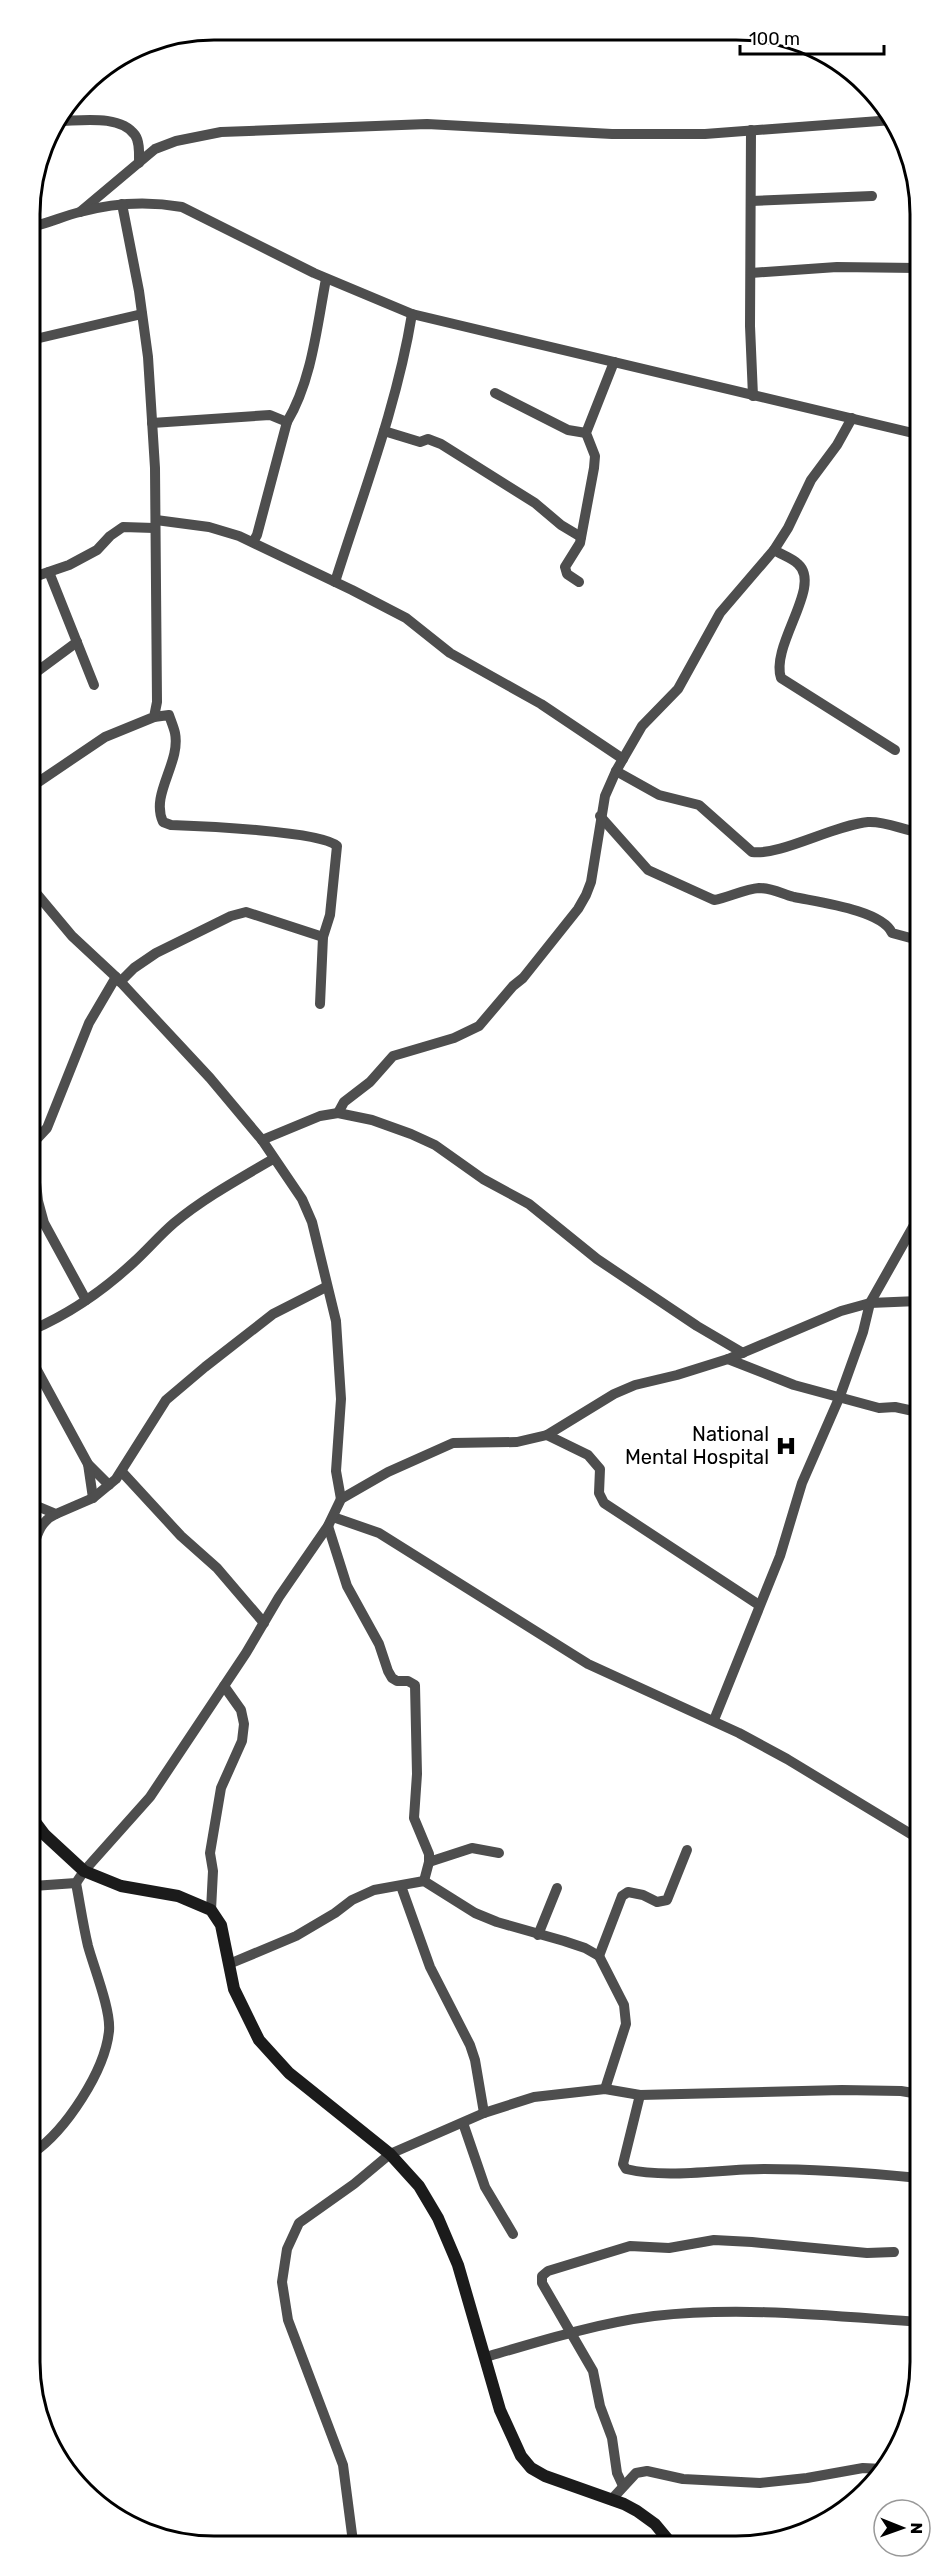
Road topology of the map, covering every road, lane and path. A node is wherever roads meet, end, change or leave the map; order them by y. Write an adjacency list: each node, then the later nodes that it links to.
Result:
1 (68, 121): 4 (street)
2 (882, 121): 3 (street)
3 (751, 130): 4 (street); 6 (street)
4 (139, 163): 8 (street)
5 (872, 196): 6 (street)
6 (751, 201): 11 (street)
7 (122, 204): 8 (street); 12 (street); 13 (street)
8 (80, 212): 9 (street)
9 (41, 223)
10 (910, 268): 11 (street)
11 (751, 273): 18 (street)
12 (326, 279): 14 (street); 20 (street)
13 (142, 314): 15 (street); 21 (street)
14 (412, 314): 16 (street); 22 (street)
15 (41, 338)
16 (614, 362): 18 (street); 24 (street)
17 (495, 393): 24 (street)
18 (753, 396): 19 (street)
19 (852, 418): 23 (street); 28 (street)
20 (287, 422): 21 (street); 27 (street)
21 (152, 423): 25 (street)
22 (384, 431): 26 (street); 31 (street)
23 (910, 432)
24 (586, 433): 26 (street)
25 (155, 524): 27 (street); 29 (street); 36 (street)
26 (580, 537): 32 (street)
27 (253, 542): 31 (street)
28 (774, 550): 37 (street); 38 (street)
29 (49, 572): 30 (street); 33 (street)
30 (41, 575)
31 (335, 582): 38 (street)
32 (579, 582)
33 (77, 642): 34 (street); 35 (street)
34 (41, 668)
35 (94, 685)
36 (154, 717): 40 (street); 44 (street)
37 (895, 750)
38 (623, 759): 39 (street)
39 (616, 771): 41 (street); 42 (street)
40 (41, 781)
41 (600, 816): 45 (street); 48 (street)
42 (910, 830)
43 (41, 898): 46 (street)
44 (323, 937): 46 (street); 47 (street)
45 (910, 938)
46 (118, 979): 49 (street); 50 (street)
47 (320, 1004)
48 (338, 1113): 50 (street); 59 (street)
49 (41, 1135)
50 (262, 1140): 51 (street)
51 (273, 1159): 54 (street); 55 (street)
52 (41, 1210): 55 (street)
53 (910, 1233): 57 (street)
54 (326, 1287): 66 (street); 69 (street)
55 (86, 1300): 58 (street)
56 (909, 1301): 57 (street)
57 (870, 1303): 59 (street); 62 (street)
58 (40, 1326)
59 (743, 1353): 60 (street)
60 (728, 1359): 62 (street); 64 (street)
61 (40, 1376): 65 (street)
62 (840, 1396): 63 (street); 74 (street)
63 (909, 1410)
64 (547, 1435): 69 (street); 74 (street)
65 (88, 1464): 67 (street); 68 (street)
66 (122, 1472): 67 (street); 75 (street)
67 (109, 1485): 68 (street)
68 (93, 1498): 71 (street)
69 (341, 1499): 72 (street)
70 (40, 1507): 71 (street)
71 (56, 1514): 73 (street)
72 (331, 1521): 75 (street); 77 (street); 82 (street)
73 (40, 1527)
74 (759, 1605): 77 (street)
75 (264, 1623): 76 (street)
76 (224, 1686): 83 (street); 89 (street)
77 (714, 1720): 79 (street)
78 (40, 1829): 83 (street)
79 (909, 1833)
80 (687, 1850): 91 (street)
81 (499, 1852): 82 (street)
82 (429, 1862): 84 (street)
83 (84, 1871): 85 (street); 89 (street)
84 (424, 1881): 87 (street); 90 (street)
85 (76, 1883): 86 (street); 98 (street)
86 (40, 1885)
87 (401, 1886): 92 (street); 96 (street)
88 (557, 1888): 90 (street)
89 (211, 1910): 92 (street)
90 (538, 1935): 91 (street)
91 (599, 1956): 93 (street)
92 (229, 1964): 99 (street)
93 (605, 2089): 95 (street); 96 (street)
94 (909, 2092): 95 (street)
95 (640, 2095): 100 (street)
96 (484, 2113): 97 (street)
97 (463, 2123): 99 (street); 101 (street)
98 (40, 2148)
99 (390, 2154): 105 (street); 109 (street)
100 (909, 2177)
101 (513, 2234)
102 (894, 2252): 104 (street)
103 (909, 2321): 104 (street)
104 (573, 2333): 105 (street); 107 (street)
105 (486, 2357): 108 (street)
106 (872, 2468): 107 (street)
107 (623, 2486): 108 (street)
108 (612, 2499): 110 (street)
109 (352, 2536)
110 (665, 2536)

